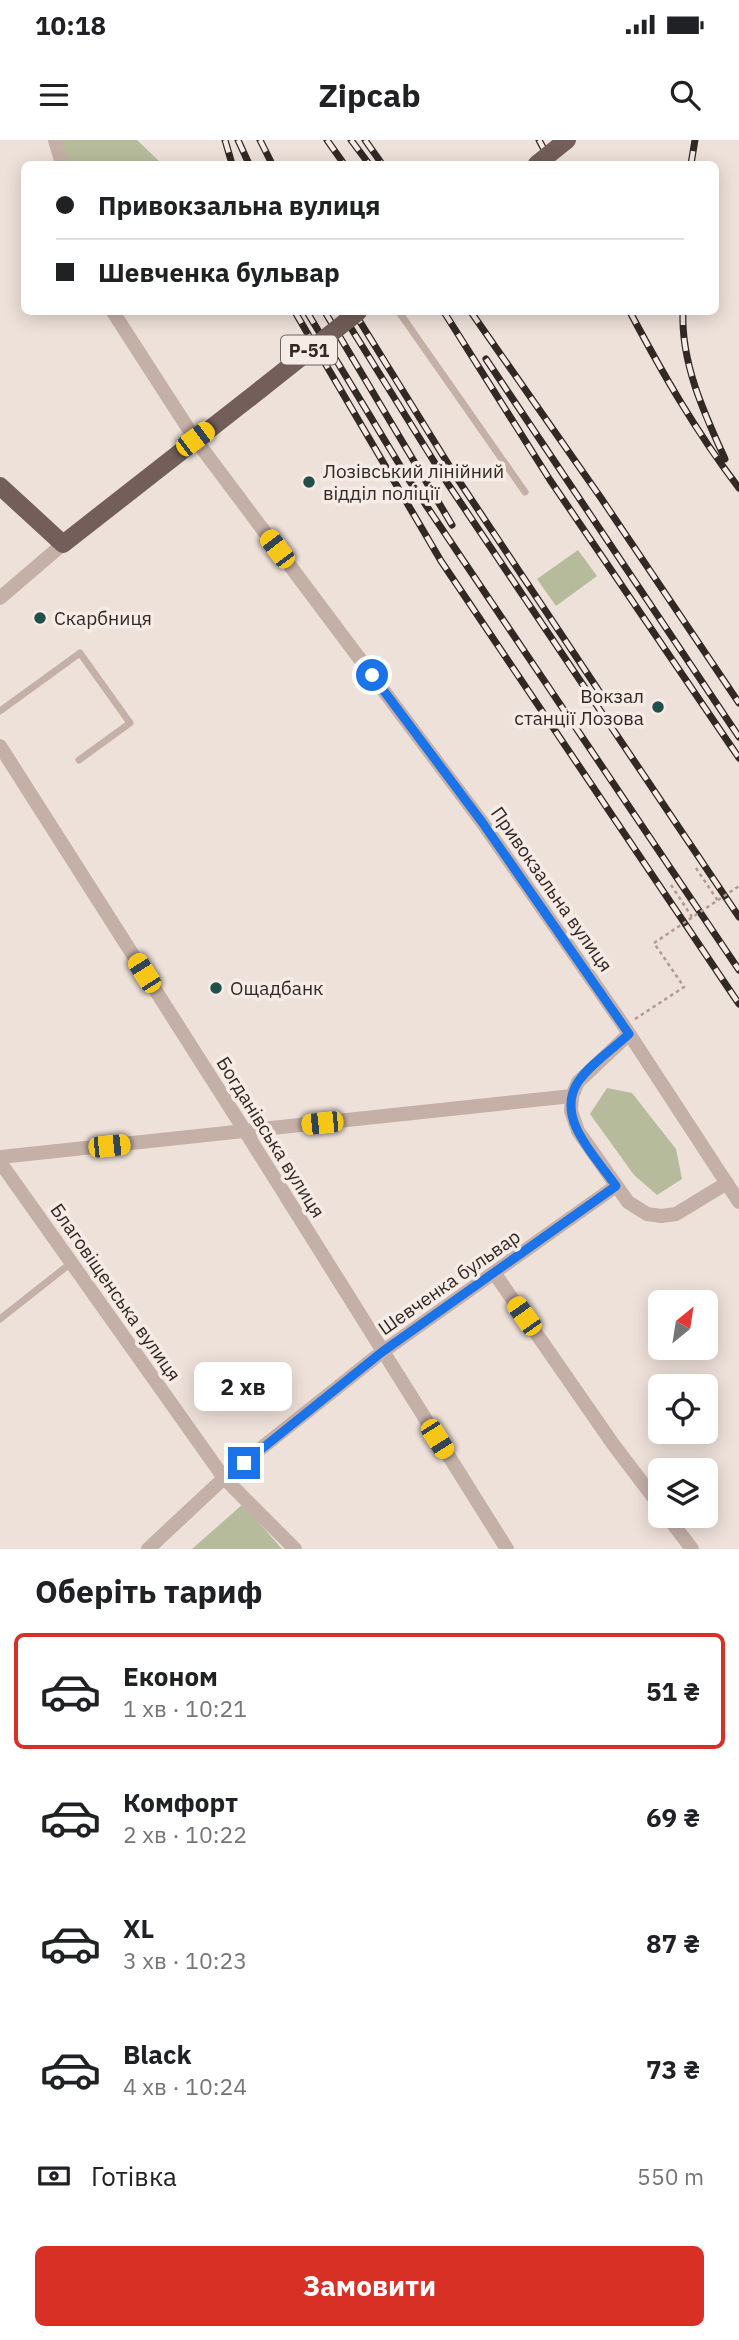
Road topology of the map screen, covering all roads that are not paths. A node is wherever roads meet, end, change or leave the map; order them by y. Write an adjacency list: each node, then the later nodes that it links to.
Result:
1 (55, 140): 3 (street)
2 (567, 140): 4 (main road, bridge)
3 (61, 161)
4 (541, 161)
5 (115, 315): 8 (street, Привокзальна вулиця)
6 (354, 315): 8 (main road, Р-51, bridge)
7 (401, 315): 10 (lane)
8 (195, 439): 11 (main road, Р-51); 16 (street, Привокзальна вулиця)
9 (0, 486): 11 (main road)
10 (525, 492)
11 (63, 544): 12 (street)
12 (0, 598)
13 (0, 711): 15 (lane)
14 (0, 746): 18 (street, Богданівська вулиця)
15 (79, 760)
16 (627, 1030): 17 (street); 20 (street, Привокзальна вулиця)
17 (572, 1096): 18 (street); 21 (street)
18 (245, 1131): 19 (street); 26 (street, Богданівська вулиця)
19 (0, 1159): 23 (street, Благовіщенська вулиця)
20 (727, 1182): 21 (street); 22 (street, Привокзальна вулиця)
21 (616, 1186): 24 (street, Шевченка бульвар)
22 (739, 1202)
23 (72, 1263): 25 (lane); 27 (street, Благовіщенська вулиця)
24 (495, 1274): 26 (street, Шевченка бульвар); 28 (street)
25 (0, 1319)
26 (382, 1352): 27 (street, Шевченка бульвар); 32 (street, Богданівська вулиця)
27 (224, 1478): 30 (street, Шевченка бульвар); 31 (street, Благовіщенська вулиця)
28 (648, 1490)
29 (676, 1528): 33 (street)
30 (148, 1549)
31 (295, 1549)
32 (507, 1549)
33 (692, 1549)

